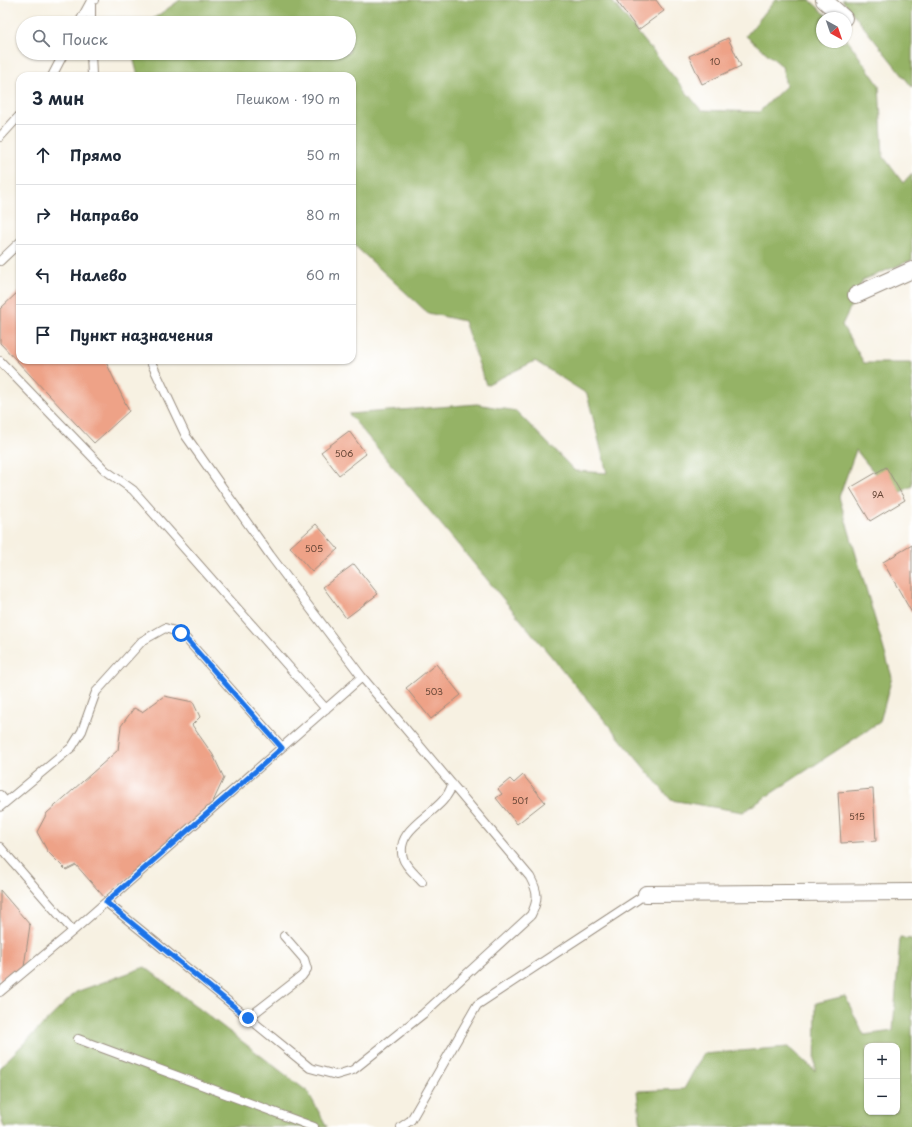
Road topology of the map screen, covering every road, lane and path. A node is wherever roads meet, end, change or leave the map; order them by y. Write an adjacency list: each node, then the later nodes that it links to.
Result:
1 (91, 0): 4 (lane); 5 (lane)
2 (824, 0): 3 (street)
3 (837, 12)
4 (83, 16)
5 (91, 16)
6 (60, 60): 8 (lane)
7 (91, 60): 9 (lane)
8 (54, 72)
9 (92, 72)
10 (16, 119): 11 (lane)
11 (0, 137)
12 (16, 246): 13 (lane)
13 (0, 261)
14 (912, 270): 15 (street)
15 (856, 295)
16 (0, 361): 19 (lane)
17 (152, 364): 18 (lane)
18 (362, 677): 19 (lane); 21 (lane)
19 (326, 709): 20 (lane)
20 (282, 748): 23 (lane); 28 (lane)
21 (452, 784): 25 (lane); 32 (lane)
22 (0, 795): 23 (lane)
23 (3, 805)
24 (0, 847): 29 (lane)
25 (422, 882)
26 (912, 892): 27 (street)
27 (646, 894): 35 (lane)
28 (106, 902): 29 (lane); 32 (lane)
29 (73, 931): 31 (lane)
30 (284, 936): 32 (lane)
31 (0, 992)
32 (248, 1018)
33 (78, 1039): 34 (lane)
34 (314, 1127)
35 (401, 1127)

